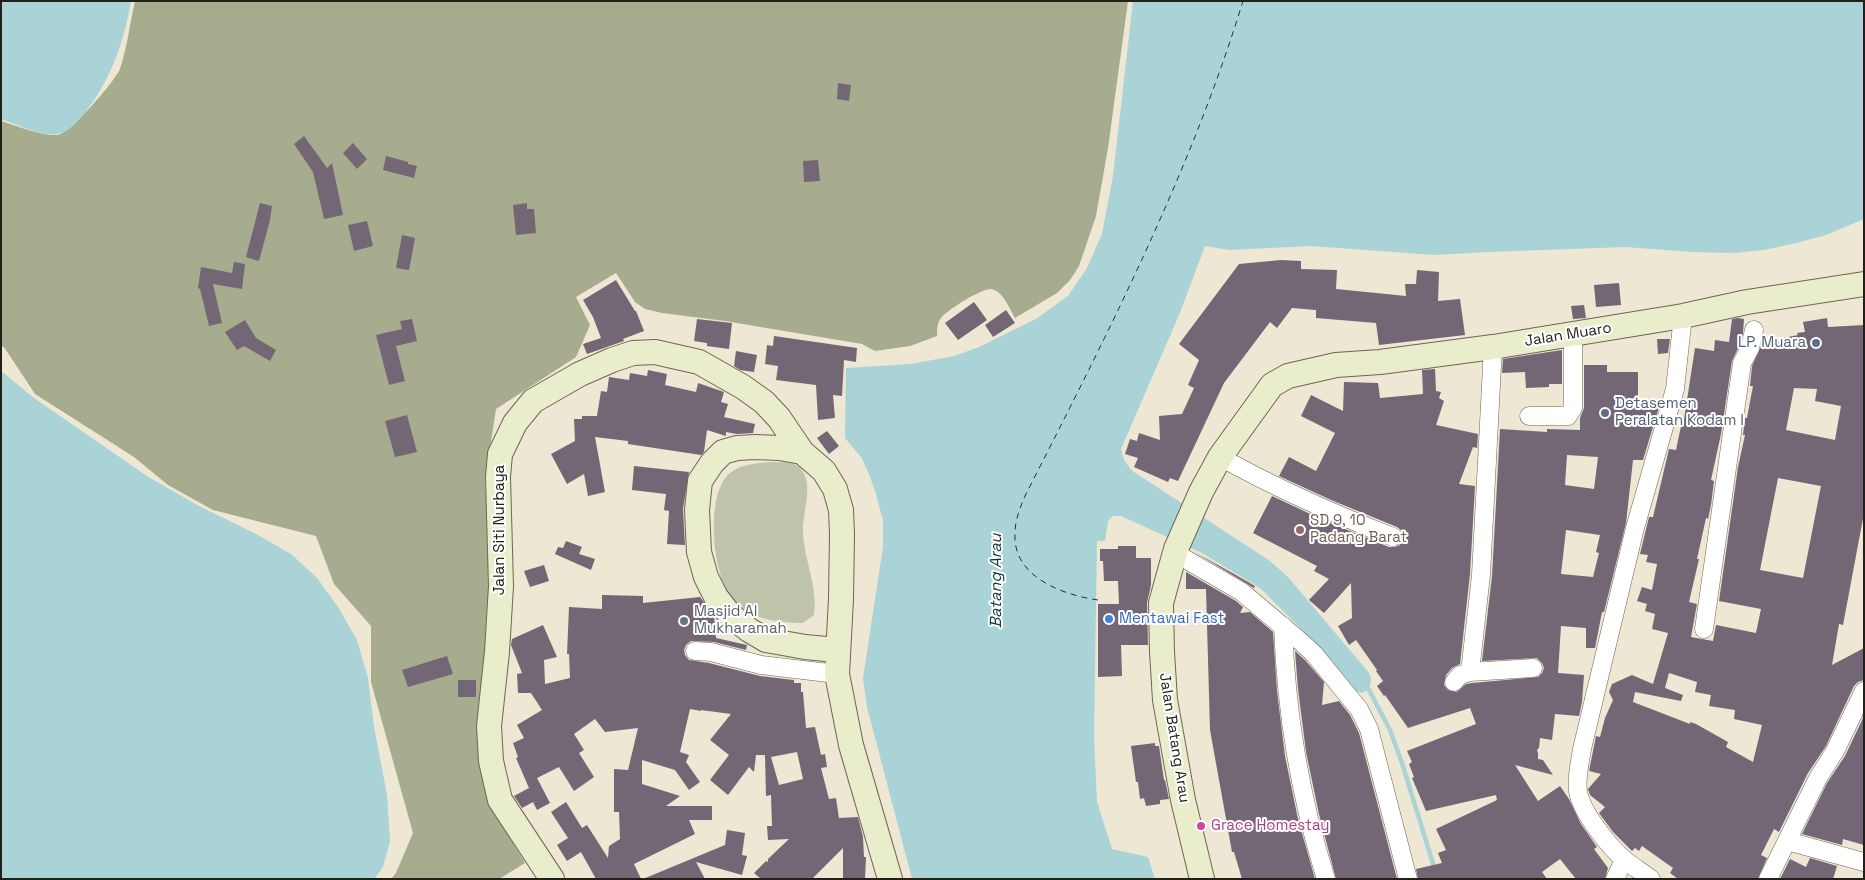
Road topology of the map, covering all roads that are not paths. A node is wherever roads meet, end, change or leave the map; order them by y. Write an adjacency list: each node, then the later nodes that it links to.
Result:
1 (1864, 284): 2 (street, Jalan Muaro)
2 (1683, 316): 4 (street, Jalan Muaro); 22 (street)
3 (1754, 330): 13 (street)
4 (1574, 333): 5 (street, Jalan Muaro); 7 (street)
5 (1494, 347): 6 (street, Jalan Muaro); 17 (street)
6 (1272, 384): 9 (street, Jalan Batang Arau)
7 (1529, 416)
8 (802, 452): 14 (street, Jalan Siti Nurbaya); 14 (street); 24 (street, Jalan Siti Nurbaya)
9 (1220, 458): 10 (street); 11 (street, Jalan Batang Arau)
10 (1393, 537)
11 (1175, 551): 12 (street); 26 (street, Jalan Batang Arau)
12 (1282, 626): 27 (street); 28 (street)
13 (1704, 629)
14 (838, 650): 18 (street, Jalan Siti Nurbaya)
15 (695, 651): 18 (street)
16 (1533, 668): 17 (street)
17 (1470, 672): 19 (street)
18 (837, 674): 25 (street, Jalan Siti Nurbaya)
19 (1454, 682)
20 (1864, 691): 21 (street)
21 (1787, 841): 23 (street); 31 (street)
22 (1624, 860): 29 (street); 30 (street)
23 (1864, 862)
24 (552, 879)
25 (890, 879)
26 (1202, 879)
27 (1326, 879)
28 (1408, 879)
29 (1615, 879)
30 (1651, 879)
31 (1768, 879)

